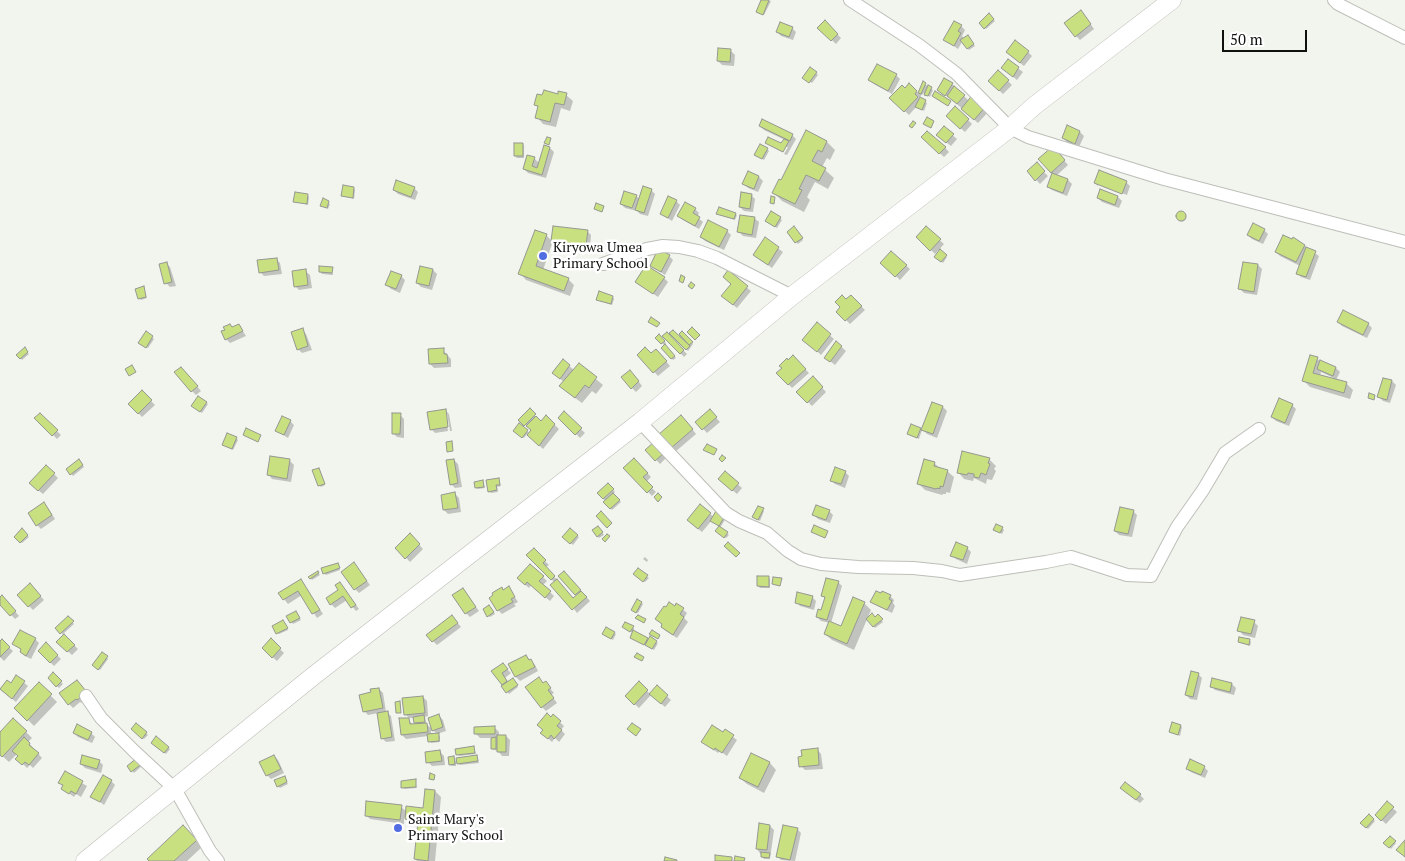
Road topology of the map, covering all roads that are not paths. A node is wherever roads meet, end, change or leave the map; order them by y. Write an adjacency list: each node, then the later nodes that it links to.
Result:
1 (850, 0): 5 (street)
2 (1172, 0): 5 (main road)
3 (1334, 0): 4 (street)
4 (1405, 38)
5 (1010, 128): 6 (street); 8 (main road)
6 (1405, 242)
7 (603, 264): 8 (street)
8 (792, 296): 9 (main road)
9 (640, 422): 10 (street); 12 (main road)
10 (1259, 429)
11 (86, 696): 12 (street)
12 (175, 789): 13 (main road); 14 (street)
13 (85, 861)
14 (218, 861)

